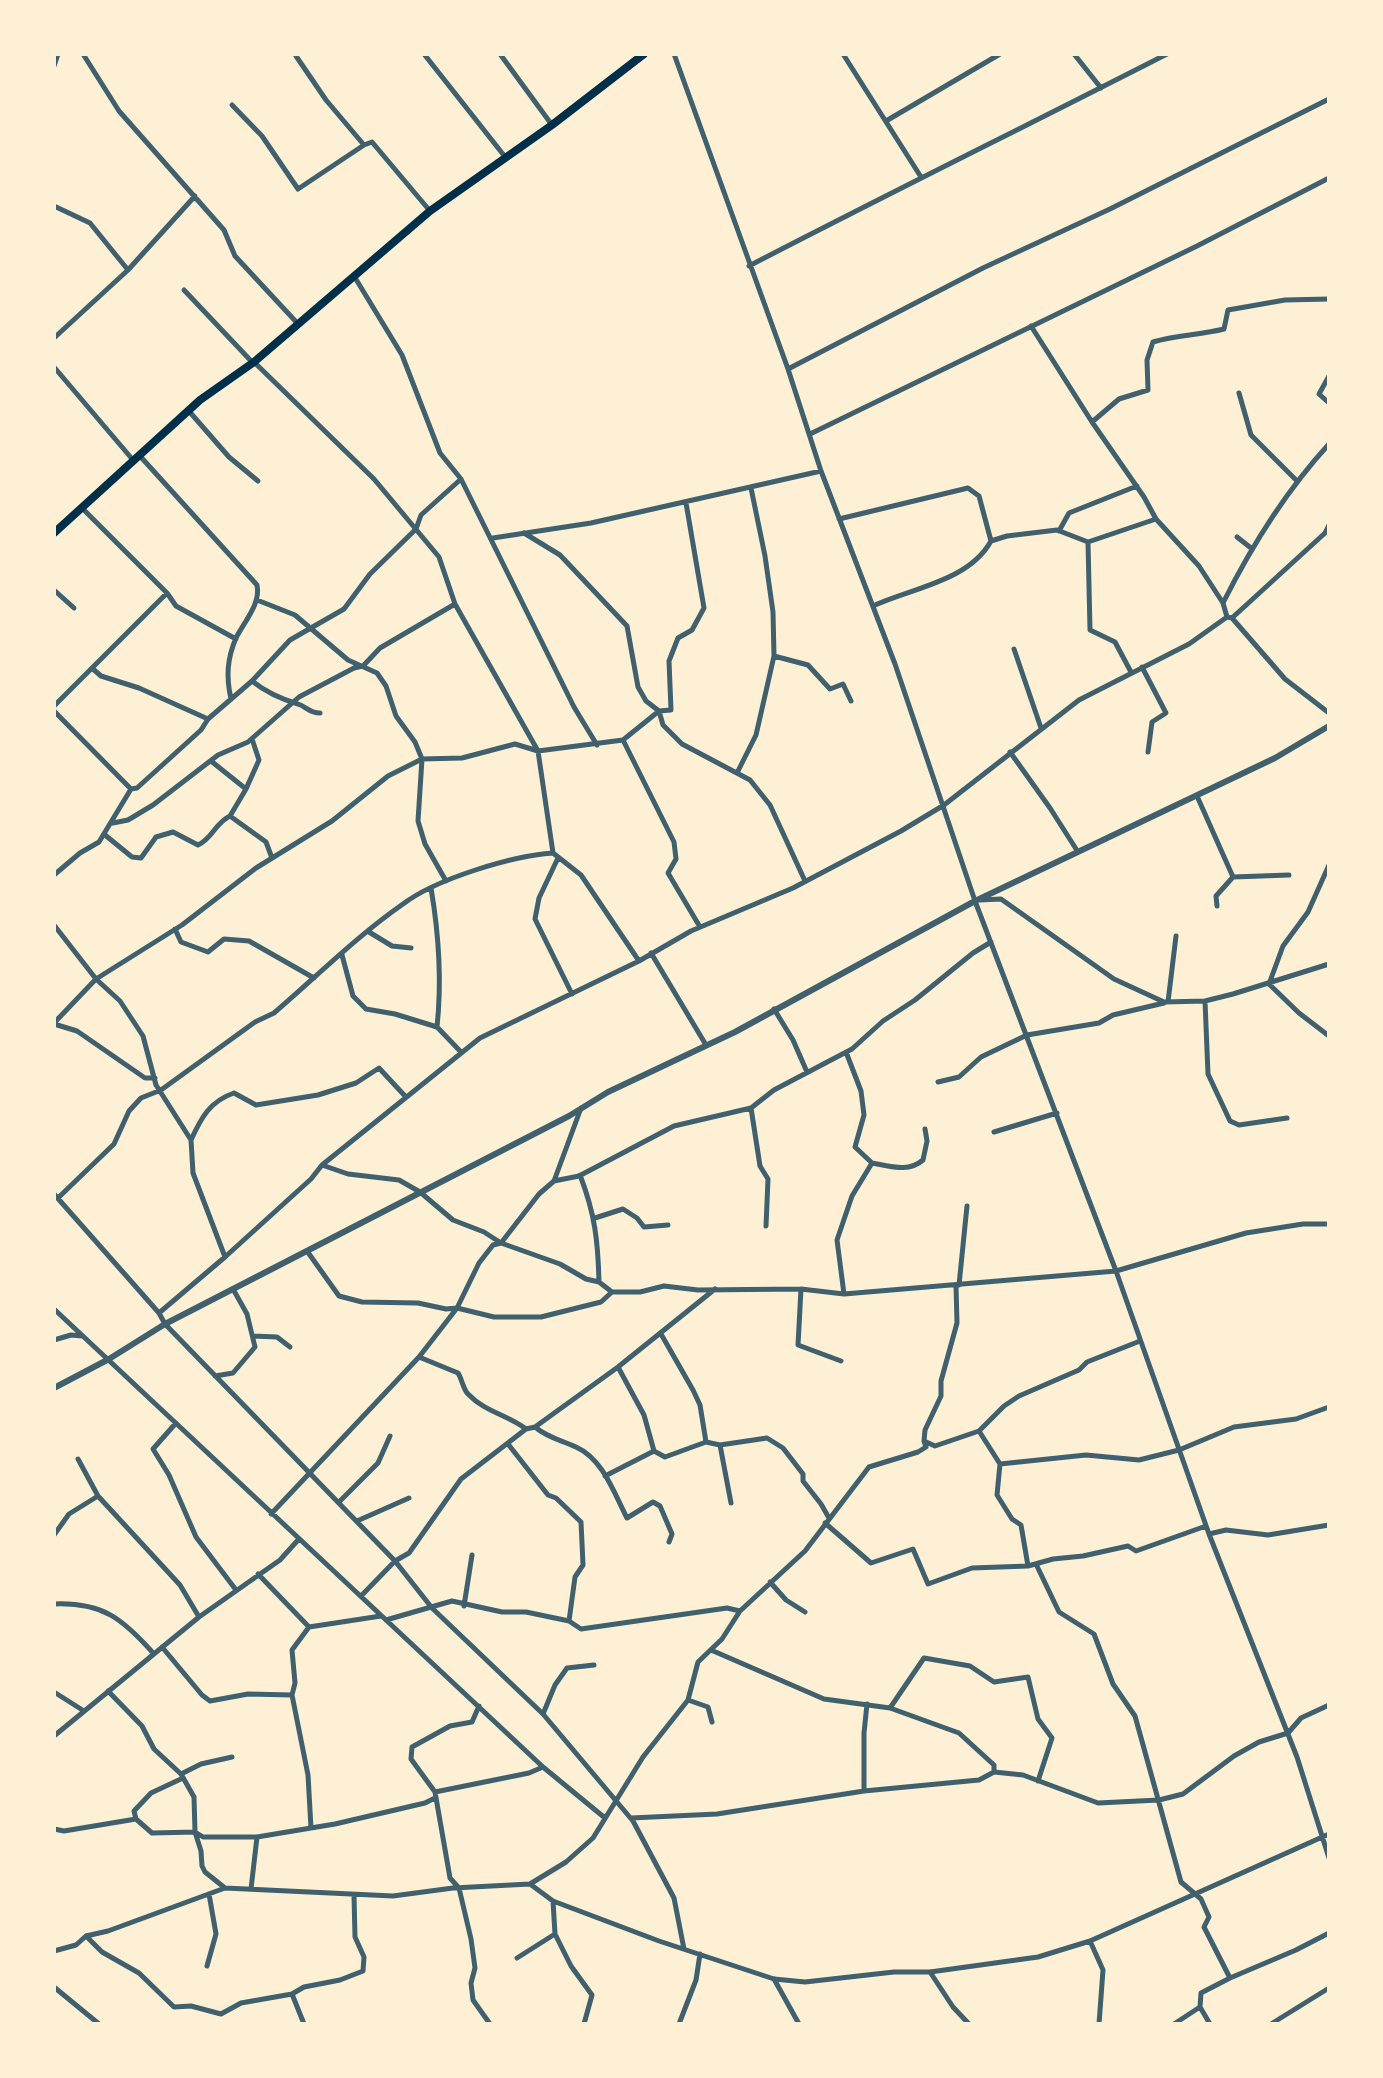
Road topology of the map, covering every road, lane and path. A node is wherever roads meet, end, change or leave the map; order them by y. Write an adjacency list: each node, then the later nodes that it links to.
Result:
1 (58, 54): 12 (street)
2 (83, 54): 22 (street)
3 (423, 54): 19 (street)
4 (501, 54): 17 (street)
5 (644, 54): 17 (main road)
6 (674, 54): 25 (street)
7 (843, 54): 16 (street)
8 (1000, 54): 16 (street)
9 (1074, 54): 13 (street)
10 (1167, 54): 13 (street)
11 (296, 56): 18 (street)
12 (54, 66)
13 (1101, 88): 20 (street)
14 (1329, 99): 35 (street)
15 (232, 105): 18 (street)
16 (886, 121): 20 (street)
17 (552, 125): 19 (main road)
18 (364, 146): 24 (street)
19 (506, 158): 24 (main road)
20 (921, 177): 25 (street)
21 (1329, 178): 31 (street)
22 (195, 196): 26 (street); 30 (street)
23 (54, 206): 26 (street)
24 (430, 211): 27 (main road)
25 (749, 266): 35 (street)
26 (128, 270): 32 (street)
27 (354, 276): 30 (main road); 45 (street)
28 (184, 290): 33 (street)
29 (1329, 299): 40 (street)
30 (299, 325): 33 (main road)
31 (1031, 326): 40 (street); 41 (street)
32 (54, 338)
33 (253, 362): 39 (main road); 55 (street)
34 (54, 367): 43 (street)
35 (788, 369): 41 (street)
36 (1329, 376): 38 (street)
37 (1239, 393): 46 (street)
38 (1329, 404)
39 (188, 410): 43 (main road); 47 (street)
40 (1092, 422): 48 (street)
41 (810, 434): 44 (street)
42 (1329, 444): 46 (street)
43 (136, 458): 51 (main road); 66 (street)
44 (821, 471): 49 (street); 52 (street)
45 (461, 479): 55 (street); 60 (street)
46 (1297, 480): 63 (street)
47 (258, 481)
48 (1137, 486): 53 (street); 56 (street)
49 (751, 488): 50 (street); 75 (street)
50 (686, 503): 57 (street); 86 (street)
51 (82, 508): 58 (main road); 65 (street)
52 (839, 519): 61 (street); 69 (street)
53 (1155, 519): 62 (street); 67 (street)
54 (1328, 527): 71 (street)
55 (416, 529): 68 (street); 72 (street)
56 (1059, 531): 61 (street); 62 (street)
57 (524, 533): 60 (street); 86 (street)
58 (54, 534)
59 (1237, 537): 63 (street)
60 (493, 538): 94 (street)
61 (991, 541): 69 (street)
62 (1088, 542): 79 (street)
63 (1251, 548): 67 (street)
64 (54, 590): 70 (street)
65 (167, 592): 73 (street); 78 (street)
66 (257, 600): 72 (street); 73 (street)
67 (1223, 603): 71 (street)
68 (455, 604): 76 (street); 95 (street)
69 (873, 606): 104 (street)
70 (74, 609)
71 (1229, 617): 77 (street); 87 (street)
72 (309, 627): 76 (street); 80 (street)
73 (236, 639): 81 (street)
74 (1014, 649): 91 (street)
75 (774, 656): 82 (street); 100 (street)
76 (363, 666): 83 (street); 98 (street)
77 (1142, 666): 79 (street); 97 (street)
78 (93, 669): 84 (street); 89 (street)
79 (1131, 672): 91 (street)
80 (252, 681): 81 (street); 83 (street)
81 (231, 699): 89 (street)
82 (851, 701)
83 (291, 704): 88 (street); 92 (street)
84 (54, 706)
85 (54, 711): 101 (street)
86 (659, 711): 93 (street); 100 (street)
87 (1329, 712)
88 (320, 714)
89 (208, 718): 101 (street)
90 (1329, 726): 103 (street)
91 (1041, 728): 96 (street)
92 (252, 739): 99 (street); 102 (street)
93 (623, 740): 94 (street); 122 (street)
94 (597, 745): 95 (street)
95 (538, 751): 98 (street); 109 (street)
96 (1010, 752): 104 (street); 108 (street)
97 (1148, 752)
98 (422, 759): 110 (street); 116 (street)
99 (211, 761): 102 (street); 106 (street)
100 (737, 773): 117 (street)
101 (131, 789): 106 (street)
102 (246, 789): 105 (street)
103 (1197, 796): 108 (street); 115 (street)
104 (944, 805): 117 (street); 119 (street)
105 (230, 816): 107 (street); 110 (street)
106 (113, 823): 107 (street)
107 (105, 835): 113 (street)
108 (1078, 852): 119 (street)
109 (553, 853): 111 (street); 116 (street)
110 (272, 858): 123 (street)
111 (558, 858): 130 (street); 135 (street)
112 (1329, 865): 134 (street)
113 (54, 875)
114 (1289, 875): 115 (street)
115 (1233, 877): 120 (street)
116 (446, 881): 118 (street)
117 (805, 881): 122 (street)
118 (431, 888): 124 (street); 140 (street)
119 (975, 901): 126 (street); 137 (street); 138 (street)
120 (1217, 906)
121 (54, 925): 133 (street)
122 (700, 927): 128 (street)
123 (175, 929): 132 (street); 133 (street)
124 (369, 932): 127 (street); 129 (street)
125 (1176, 936): 137 (street)
126 (991, 942): 141 (street); 145 (street)
127 (411, 948)
128 (651, 953): 130 (street); 143 (street)
129 (342, 955): 132 (street); 140 (street)
130 (639, 961): 135 (street)
131 (1329, 964): 134 (street)
132 (314, 978): 149 (street)
133 (96, 979): 139 (street); 147 (street)
134 (1269, 984): 136 (street); 142 (street)
135 (572, 994): 144 (street)
136 (1204, 1001): 137 (street); 154 (street)
137 (1166, 1002): 141 (street)
138 (774, 1009): 143 (street); 146 (street)
139 (54, 1024): 147 (street)
140 (437, 1027): 144 (street)
141 (1027, 1035): 148 (street); 153 (street)
142 (1329, 1036)
143 (706, 1046): 151 (street)
144 (461, 1052): 150 (street)
145 (846, 1052): 146 (street); 158 (street)
146 (807, 1072): 152 (street)
147 (154, 1078): 149 (street)
148 (938, 1082)
149 (161, 1090): 157 (street); 163 (street)
150 (405, 1096): 157 (street); 159 (street)
151 (581, 1108): 161 (street); 162 (street)
152 (751, 1108): 160 (street); 168 (street)
153 (1057, 1113): 156 (street); 172 (street)
154 (1287, 1118)
155 (925, 1129): 158 (street)
156 (994, 1132)
157 (191, 1140): 171 (street)
158 (872, 1163): 179 (street)
159 (322, 1165): 162 (street); 171 (street)
160 (580, 1175): 161 (street); 165 (street)
161 (554, 1181): 169 (street)
162 (420, 1192): 169 (street); 170 (street)
163 (56, 1196): 182 (street)
164 (967, 1206): 174 (street)
165 (595, 1218): 167 (street); 173 (street)
166 (1329, 1224): 172 (street)
167 (668, 1225)
168 (766, 1226)
169 (501, 1244): 173 (street); 180 (street)
170 (307, 1251): 176 (street); 180 (street)
171 (225, 1257): 182 (street)
172 (1116, 1271): 174 (street); 188 (street)
173 (599, 1282): 178 (street)
174 (958, 1285): 179 (street); 202 (street)
175 (801, 1288): 177 (street); 179 (street); 192 (street)
176 (233, 1289): 183 (street); 186 (street)
177 (715, 1289): 178 (street); 184 (street)
178 (612, 1292): 180 (street)
179 (844, 1294)
180 (457, 1308): 190 (street)
181 (54, 1309): 185 (street)
182 (159, 1313): 183 (street)
183 (165, 1324): 191 (street); 194 (street)
184 (661, 1334): 193 (street); 203 (street)
185 (82, 1336): 187 (street); 191 (street)
186 (253, 1336): 189 (street); 194 (street)
187 (54, 1340)
188 (1140, 1341): 200 (street); 206 (street)
189 (290, 1347)
190 (419, 1357): 199 (street); 210 (street)
191 (109, 1359): 195 (street); 197 (street)
192 (841, 1361)
193 (618, 1367): 198 (street); 207 (street)
194 (215, 1376): 210 (street)
195 (54, 1388)
196 (1329, 1407): 206 (street)
197 (176, 1423): 216 (street); 231 (street)
198 (535, 1427): 199 (street); 211 (street)
199 (526, 1428): 204 (street)
200 (978, 1431): 202 (street); 209 (street)
201 (390, 1436): 214 (street)
202 (924, 1441): 218 (street)
203 (706, 1442): 205 (street); 207 (street)
204 (508, 1444): 226 (street); 240 (street)
205 (720, 1445): 215 (street); 218 (street)
206 (1179, 1450): 209 (street); 219 (street)
207 (654, 1451): 211 (street)
208 (78, 1459): 212 (street)
209 (1000, 1464): 228 (street)
210 (309, 1471): 214 (street); 216 (street)
211 (605, 1476): 224 (street)
212 (98, 1496): 222 (street); 238 (street)
213 (409, 1498): 217 (street)
214 (339, 1502): 217 (street)
215 (731, 1503)
216 (271, 1514): 223 (street)
217 (357, 1521): 226 (street)
218 (827, 1521): 228 (street); 230 (street)
219 (1206, 1526): 221 (street); 227 (street)
220 (1329, 1526): 221 (street)
221 (1209, 1534): 257 (street)
222 (54, 1535)
223 (298, 1540): 229 (street); 232 (street)
224 (669, 1542)
225 (472, 1555): 234 (street)
226 (395, 1561): 232 (street); 235 (street)
227 (1036, 1564): 228 (street); 266 (street)
228 (1028, 1566)
229 (258, 1574): 231 (street); 241 (street)
230 (770, 1582): 236 (street); 237 (street)
231 (236, 1590): 238 (street)
232 (362, 1595): 239 (street)
233 (54, 1604): 244 (street)
234 (464, 1606): 235 (street); 240 (street)
235 (432, 1608): 239 (street); 255 (street)
236 (740, 1611): 240 (street); 243 (street)
237 (805, 1612)
238 (199, 1617): 242 (street)
239 (384, 1618): 241 (street); 252 (street)
240 (569, 1621)
241 (309, 1627): 248 (street)
242 (162, 1647): 244 (street); 248 (street)
243 (711, 1650): 249 (street); 250 (street)
244 (154, 1654): 246 (street)
245 (594, 1665): 255 (street)
246 (108, 1691): 254 (street); 262 (street)
247 (54, 1692): 254 (street)
248 (292, 1695): 271 (street)
249 (688, 1700): 256 (street); 267 (street)
250 (867, 1704): 253 (street); 264 (street)
251 (1329, 1705): 257 (street)
252 (478, 1706): 260 (street); 265 (street)
253 (890, 1708): 261 (street); 263 (street)
254 (84, 1712): 258 (street)
255 (543, 1714): 267 (street)
256 (712, 1722)
257 (1288, 1733): 266 (street); 275 (street)
258 (54, 1736)
259 (232, 1757): 262 (street)
260 (543, 1767): 265 (street); 268 (street)
261 (994, 1772): 263 (street); 264 (street)
262 (182, 1776): 270 (street); 273 (street)
263 (1038, 1781): 266 (street)
264 (864, 1791): 269 (street)
265 (435, 1795): 271 (street); 280 (street)
266 (1159, 1800): 282 (street)
267 (616, 1801): 268 (street); 269 (street)
268 (605, 1818): 278 (street)
269 (631, 1818): 290 (street)
270 (136, 1819): 272 (street); 273 (street)
271 (311, 1828): 276 (street)
272 (54, 1829)
273 (195, 1832): 276 (street); 279 (street)
274 (1329, 1833): 275 (street)
275 (1322, 1836): 277 (street); 282 (street)
276 (257, 1838): 281 (street)
277 (1329, 1858)
278 (530, 1884): 280 (street); 285 (street)
279 (225, 1888): 281 (street); 283 (street)
280 (459, 1888): 284 (street); 306 (street)
281 (251, 1889): 284 (street)
282 (1193, 1893): 289 (street); 296 (street)
283 (209, 1894): 288 (street); 294 (street)
284 (354, 1895): 301 (street)
285 (552, 1901): 287 (street); 290 (street)
286 (1329, 1933): 296 (street)
287 (555, 1934): 293 (street); 307 (street)
288 (87, 1936): 291 (street); 301 (street)
289 (1090, 1941): 295 (street); 311 (street)
290 (684, 1949): 292 (street)
291 (54, 1951)
292 (700, 1954): 297 (street); 308 (street)
293 (517, 1958)
294 (207, 1966)
295 (930, 1972): 297 (street); 310 (street)
296 (1230, 1978): 303 (street)
297 (774, 1979): 309 (street)
298 (54, 1987): 300 (street)
299 (1329, 1988): 314 (street)
300 (61, 1994): 302 (street); 304 (street)
301 (292, 1995): 305 (street)
302 (54, 1999)
303 (1200, 2007): 312 (street); 313 (street)
304 (99, 2024)
305 (304, 2024)
306 (490, 2024)
307 (584, 2024)
308 (679, 2024)
309 (799, 2024)
310 (969, 2024)
311 (1099, 2024)
312 (1174, 2024)
313 (1210, 2024)
314 (1271, 2024)

